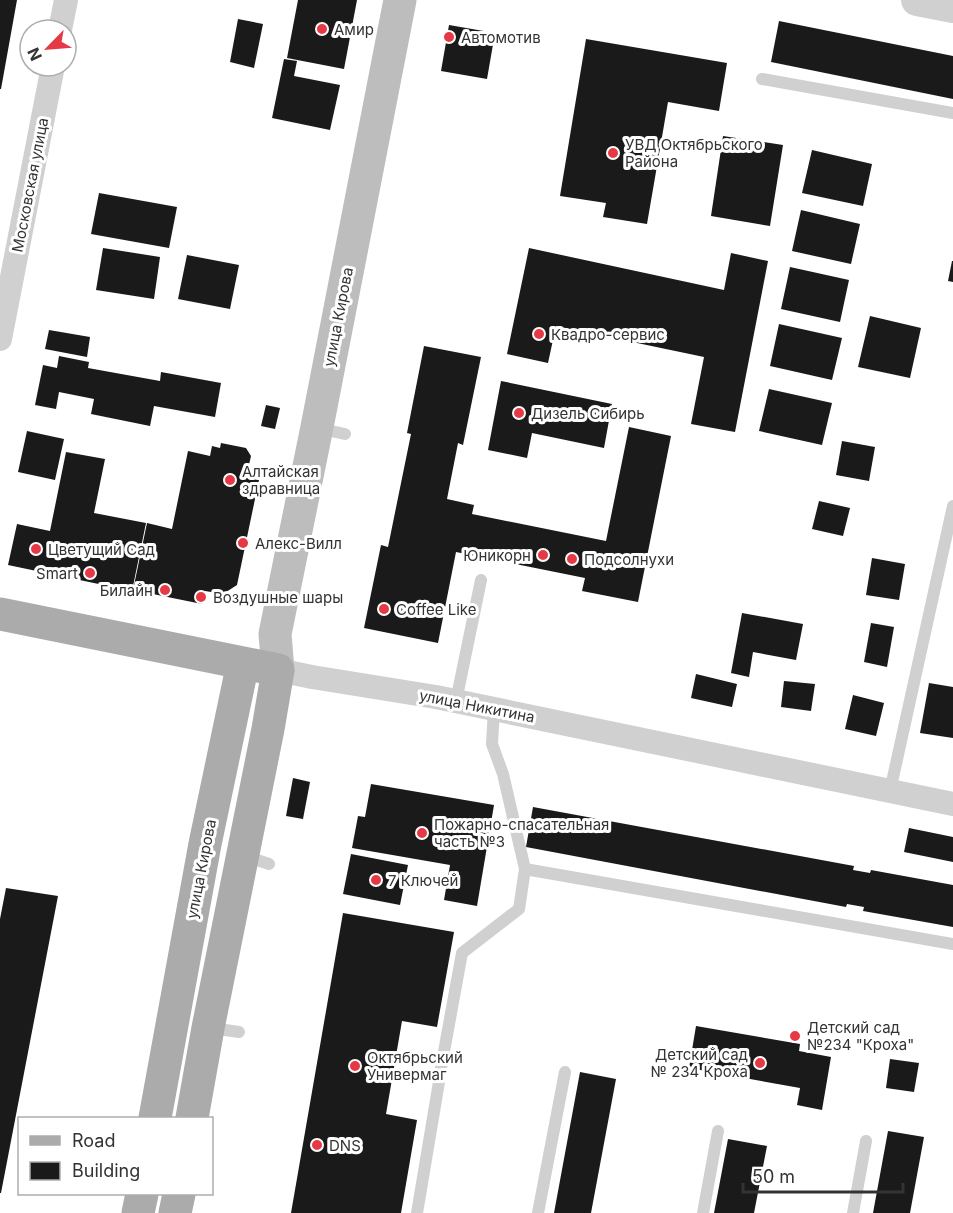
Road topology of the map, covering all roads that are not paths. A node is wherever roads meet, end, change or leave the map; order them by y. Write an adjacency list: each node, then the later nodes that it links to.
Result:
1 (66, 0): 5 (street)
2 (400, 0): 13 (main road, улица Кирова)
3 (916, 0): 4 (street)
4 (953, 7)
5 (62, 18)
6 (51, 78): 9 (street, Московская улица)
7 (762, 80): 8 (lane)
8 (953, 113)
9 (0, 339)
10 (953, 506): 18 (lane)
11 (482, 580): 16 (lane)
12 (0, 614): 14 (main road, улица Никитина)
13 (274, 634): 14 (main road); 15 (main road, улица Кирова)
14 (243, 663): 15 (main road, улица Никитина); 25 (main road, улица Кирова)
15 (278, 670): 16 (street, улица Никитина); 26 (main road, улица Кирова)
16 (456, 701): 17 (street, улица Никитина)
17 (494, 709): 18 (street, улица Никитина); 20 (lane)
18 (890, 791): 19 (street, улица Никитина)
19 (953, 804)
20 (525, 869): 21 (lane); 22 (lane)
21 (953, 944)
22 (441, 1068)
23 (565, 1072): 34 (lane)
24 (439, 1082): 33 (lane)
25 (155, 1117)
26 (193, 1117)
27 (718, 1131): 35 (lane)
28 (866, 1141): 36 (lane)
29 (142, 1195): 31 (main road)
30 (179, 1195): 32 (main road)
31 (138, 1213)
32 (175, 1213)
33 (417, 1213)
34 (538, 1213)
35 (703, 1213)
36 (853, 1213)

